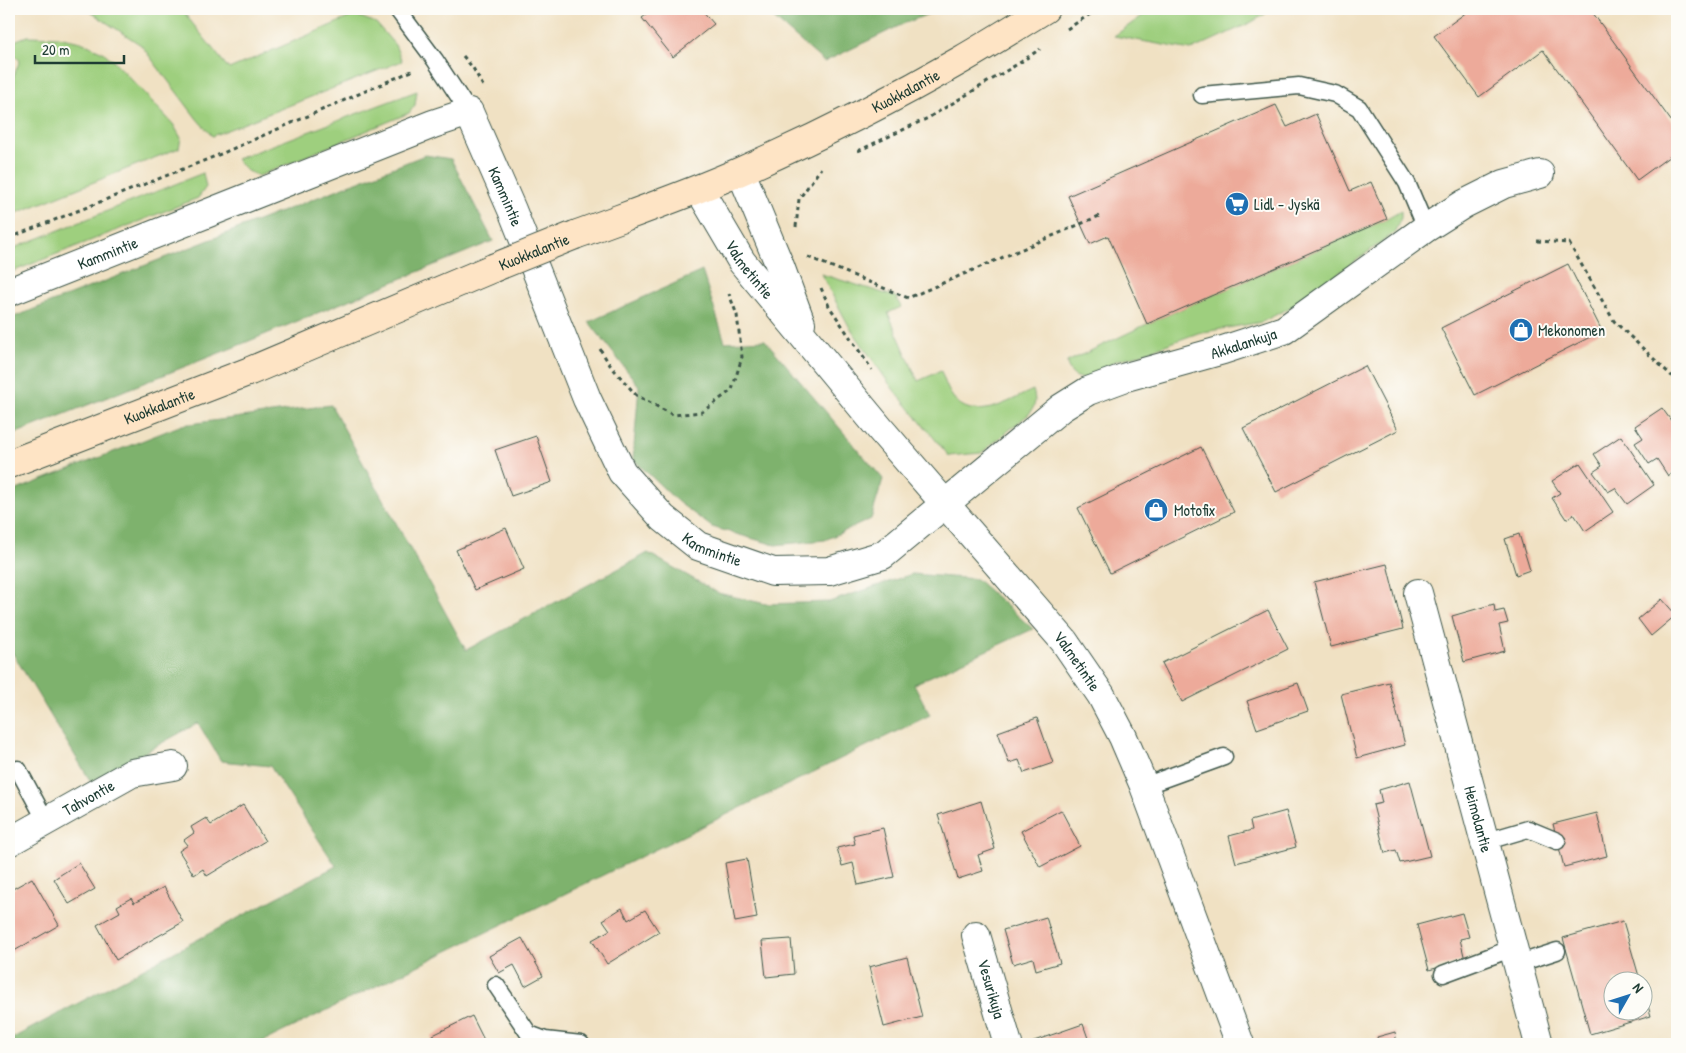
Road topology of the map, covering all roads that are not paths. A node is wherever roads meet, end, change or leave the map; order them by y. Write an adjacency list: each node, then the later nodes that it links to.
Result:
1 (397, 9): 4 (lane)
2 (1045, 9): 5 (main road, Kuokkalantie)
3 (1202, 95): 8 (lane)
4 (468, 112): 9 (street, Kammintie); 12 (street, Kammintie)
5 (740, 172): 7 (main road, Kuokkalantie); 10 (street, Valmetintie)
6 (1540, 174): 8 (street, Akkalankuja)
7 (699, 188): 10 (street, Valmetintie); 11 (main road, Kuokkalantie, bridge)
8 (1426, 228): 12 (street, Akkalankuja)
9 (9, 292)
10 (808, 343): 12 (street, Valmetintie)
11 (9, 464)
12 (944, 504): 17 (street, Valmetintie)
13 (1418, 592): 21 (street, Heimolantie)
14 (1224, 757): 17 (lane)
15 (173, 766): 18 (street, Tahvontie)
16 (18, 769): 18 (lane)
17 (1144, 786): 29 (street, Valmetintie)
18 (46, 821): 20 (street, Tahvontie)
19 (1557, 841): 21 (lane)
20 (9, 842)
21 (1484, 842): 24 (street, Heimolantie)
22 (976, 935): 28 (street, Vesurikuja)
23 (1557, 951): 24 (lane)
24 (1515, 956): 25 (lane); 30 (street, Heimolantie)
25 (1443, 974)
26 (496, 985): 27 (lane)
27 (581, 1044)
28 (1008, 1044)
29 (1240, 1044)
30 (1539, 1044)

